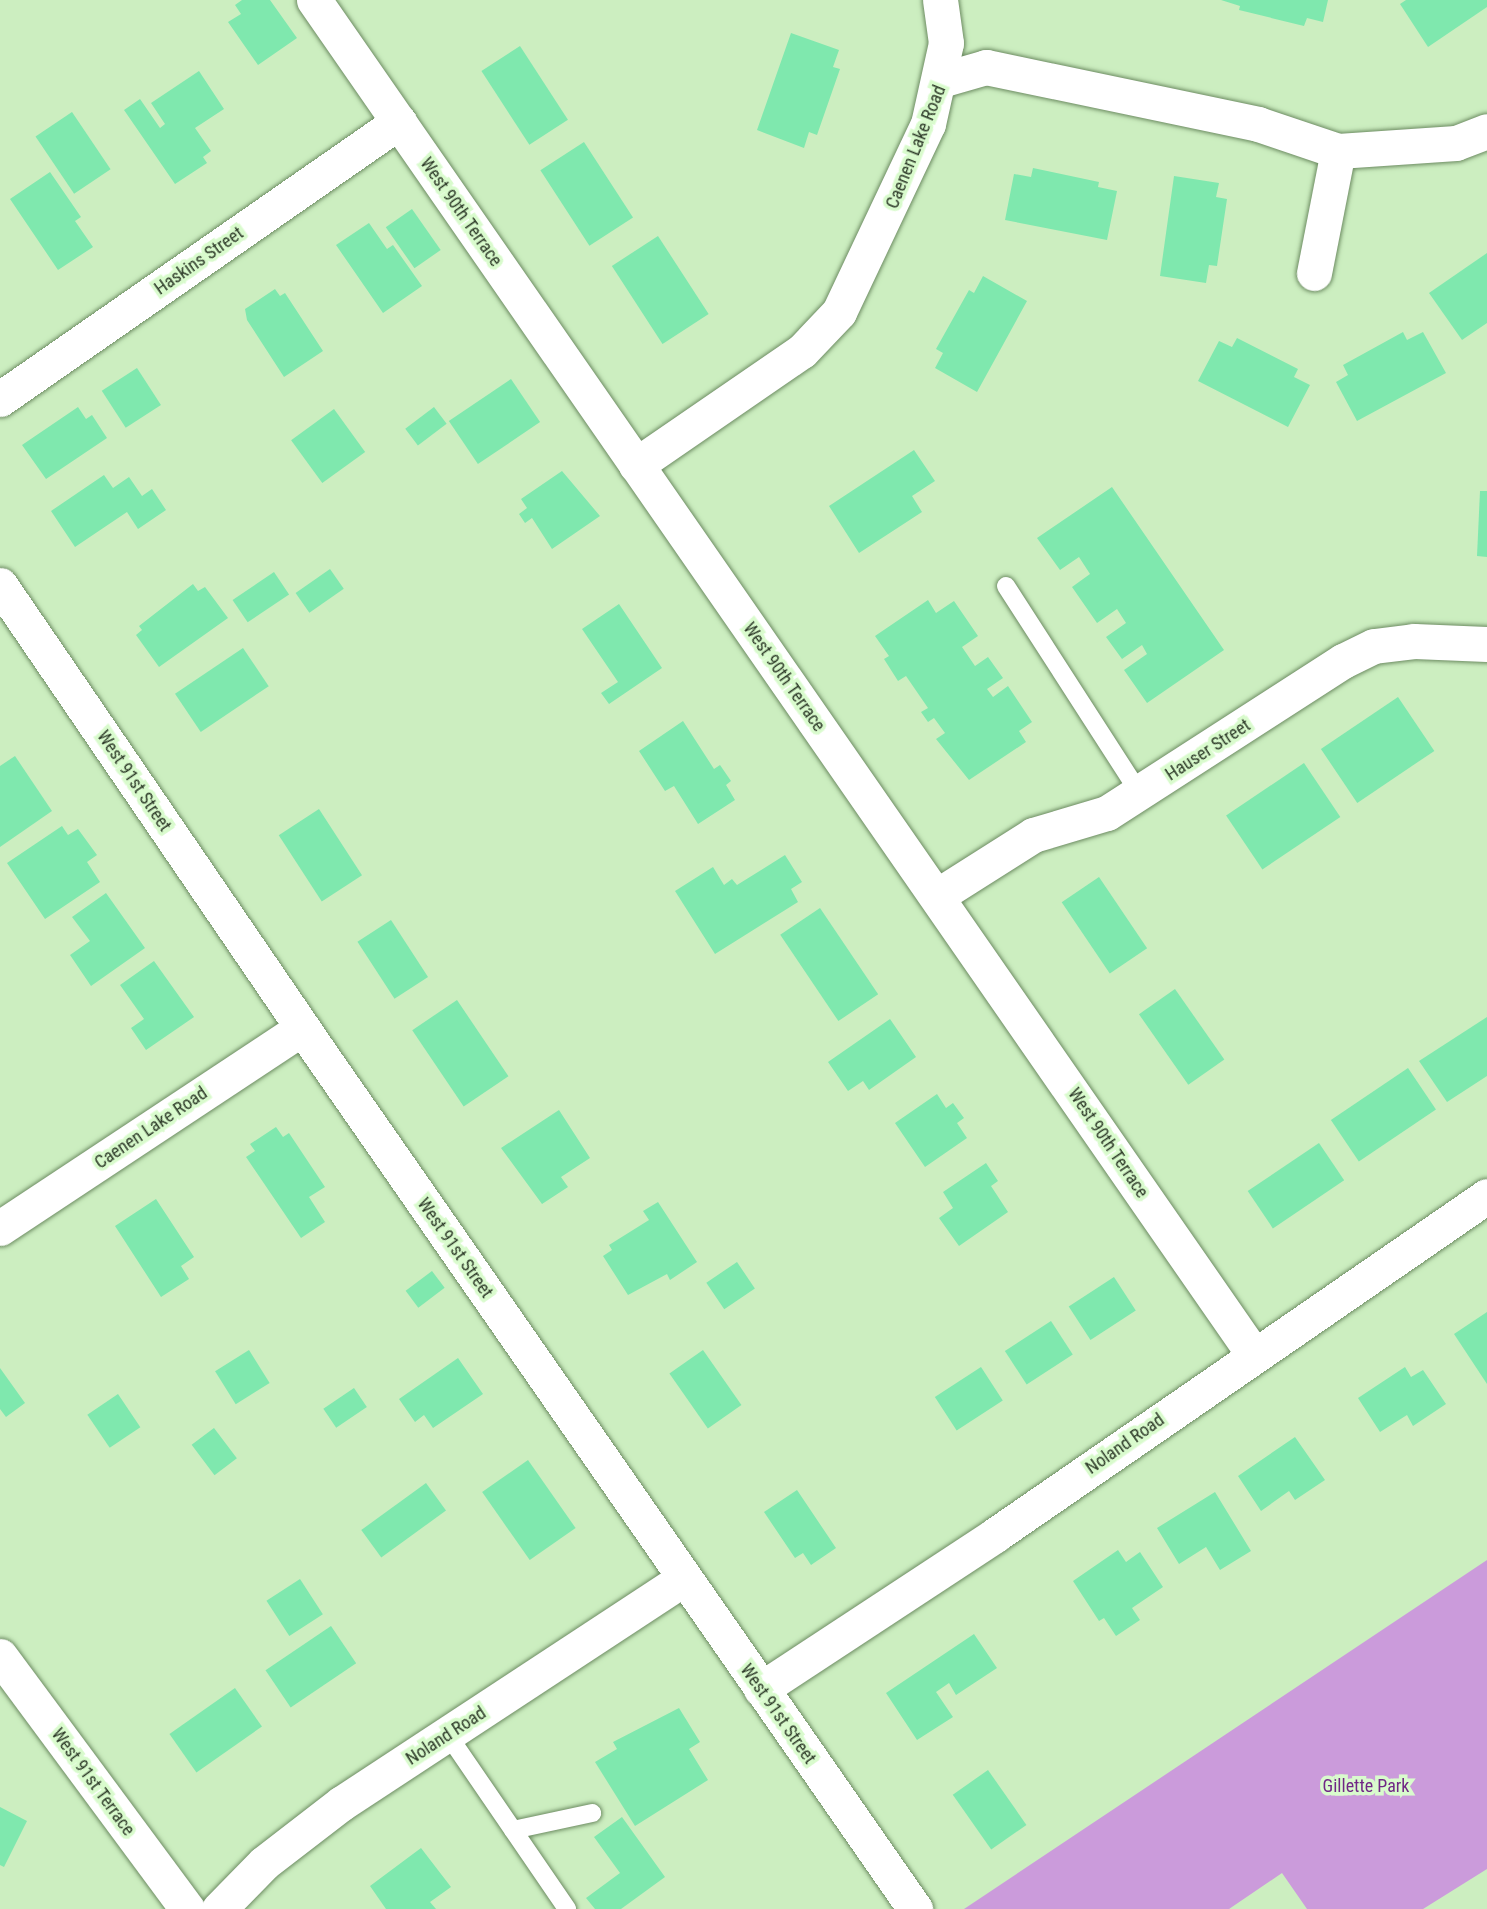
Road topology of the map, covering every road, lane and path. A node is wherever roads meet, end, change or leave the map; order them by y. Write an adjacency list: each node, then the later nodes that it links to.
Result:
1 (314, 0): 4 (street, West 90th Terrace)
2 (940, 0): 3 (street)
3 (941, 80): 6 (street, Caenen Lake Road); 9 (street, Caenen Lake Road)
4 (399, 122): 8 (street, Haskins Street); 9 (street, West 90th Terrace)
5 (1487, 131): 6 (street, Caenen Lake Road)
6 (1338, 151): 7 (street)
7 (1314, 272)
8 (0, 399)
9 (636, 465): 14 (street, West 90th Terrace)
10 (0, 584): 15 (street, West 91st Street)
11 (1006, 586): 13 (lane)
12 (1487, 644): 13 (street, Hauser Street)
13 (1140, 794): 14 (street, Hauser Street)
14 (937, 896): 18 (street, West 90th Terrace)
15 (302, 1028): 17 (street, Caenen Lake Road); 19 (street, West 91st Street)
16 (1487, 1196): 18 (street, Noland Road)
17 (0, 1228)
18 (1254, 1355): 21 (street, Noland Road)
19 (684, 1578): 21 (street, West 91st Street); 22 (street, Noland Road)
20 (0, 1656): 25 (street, West 91st Terrace)
21 (761, 1689): 28 (street, West 91st Street)
22 (448, 1735): 24 (lane); 26 (street, Noland Road)
23 (593, 1813): 24 (lane)
24 (513, 1830): 27 (lane)
25 (187, 1909)
26 (219, 1909)
27 (567, 1909)
28 (915, 1909)

